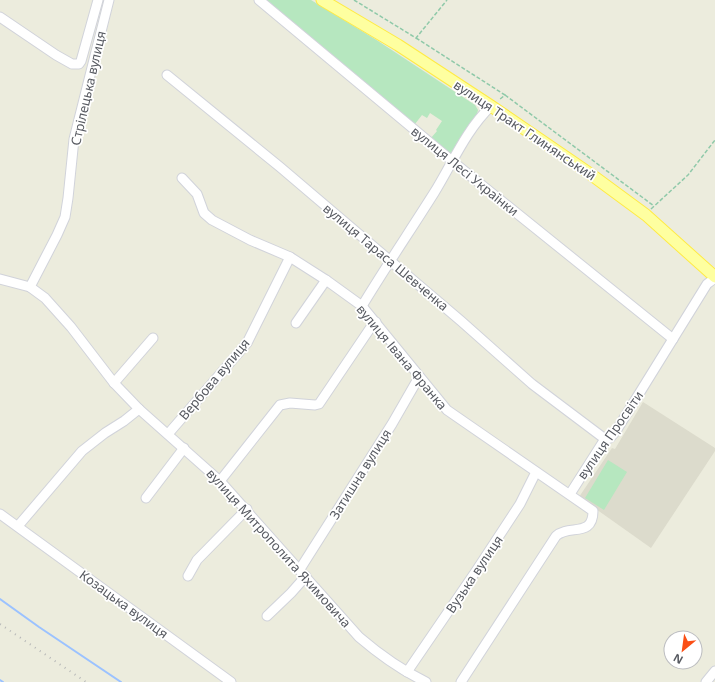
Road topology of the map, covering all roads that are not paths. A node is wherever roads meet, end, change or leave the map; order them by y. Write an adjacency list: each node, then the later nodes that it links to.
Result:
1 (98, 0): 5 (street)
2 (109, 0): 15 (street, Стрілецька вулиця)
3 (259, 0): 8 (street, вулиця Лесі Українки)
4 (322, 0): 7 (main road, вулиця Тракт Глинянський)
5 (0, 17)
6 (168, 75): 11 (street, вулиця Тараса Шевченка)
7 (491, 106): 8 (street); 12 (main road, вулиця Тракт Глинянський)
8 (452, 161): 11 (street); 20 (street, вулиця Лесі Українки)
9 (182, 178): 10 (street, вулиця Івана Франка)
10 (290, 257): 14 (street, вулиця Івана Франка); 24 (street, Вербова вулиця)
11 (390, 260): 16 (street); 25 (street, вулиця Тараса Шевченка)
12 (715, 278): 20 (street, вулиця Просвіти)
13 (0, 279): 15 (street, вулиця Митрополита Яхимовича)
14 (326, 280): 16 (street, вулиця Івана Франка); 18 (street)
15 (30, 287): 22 (street, вулиця Митрополита Яхимовича)
16 (362, 306): 17 (street, вулиця Івана Франка)
17 (376, 322): 21 (street, вулиця Івана Франка); 28 (street)
18 (296, 323)
19 (153, 338): 22 (street)
20 (673, 338): 25 (street, вулиця Просвіти)
21 (419, 377): 27 (street, вулиця Івана Франка); 34 (street, Затишна вулиця)
22 (114, 383): 23 (street, вулиця Митрополита Яхимовича)
23 (138, 409): 24 (street, вулиця Митрополита Яхимовича); 33 (street)
24 (168, 434): 26 (street, вулиця Митрополита Яхимовича)
25 (605, 439): 29 (street, вулиця Просвіти)
26 (184, 448): 28 (street, вулиця Митрополита Яхимовича); 30 (street)
27 (536, 472): 29 (street, вулиця Івана Франка); 38 (street, Вузька вулиця)
28 (220, 481): 31 (street, вулиця Митрополита Яхимовича)
29 (570, 494): 41 (street, вулиця Просвіти)
30 (146, 498)
31 (247, 509): 34 (street, вулиця Митрополита Яхимовича); 35 (street)
32 (0, 514): 33 (street, Козацька вулиця)
33 (18, 526): 39 (street, Козацька вулиця)
34 (303, 573): 36 (street, Затишна вулиця); 38 (street, вулиця Митрополита Яхимовича)
35 (188, 576)
36 (267, 616)
37 (715, 671): 42 (street)
38 (407, 672): 40 (street, вулиця Митрополита Яхимовича)
39 (230, 682)
40 (426, 682)
41 (461, 682)
42 (706, 682)

